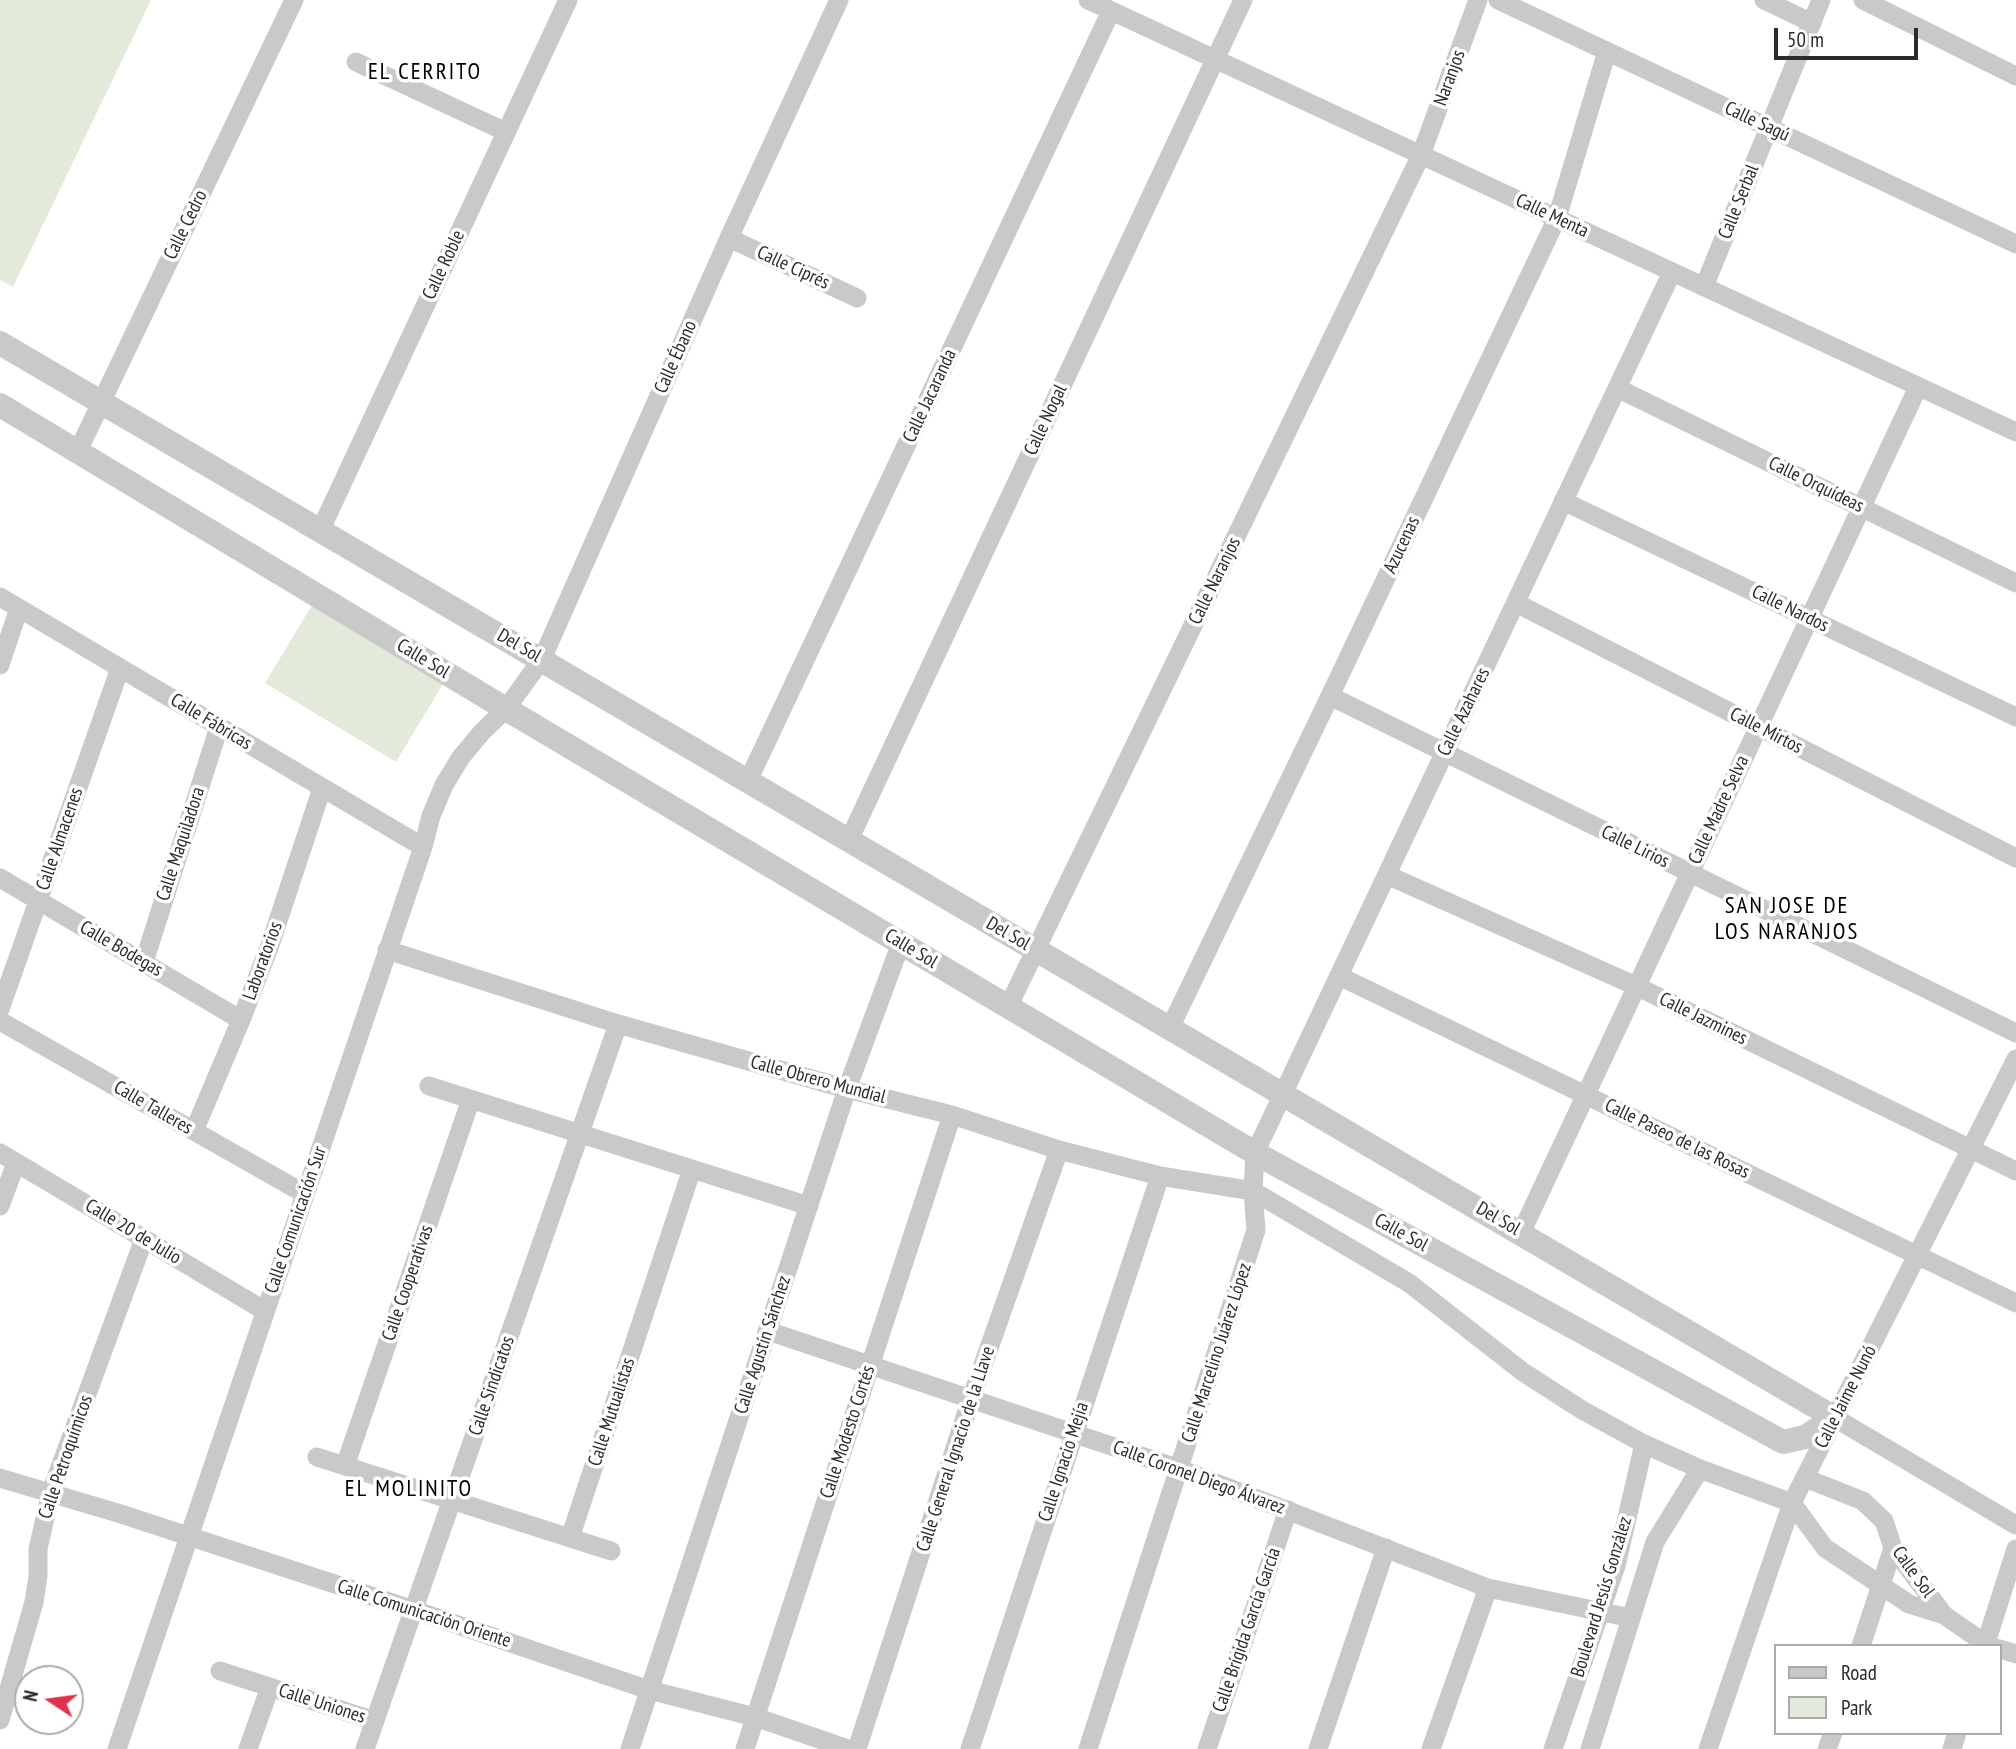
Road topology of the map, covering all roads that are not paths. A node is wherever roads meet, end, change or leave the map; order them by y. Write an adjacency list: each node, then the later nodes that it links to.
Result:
1 (294, 0): 29 (street, Calle Cedro)
2 (568, 0): 18 (street, Calle Roble)
3 (839, 0): 21 (street, Calle Ébano)
4 (1088, 0): 11 (street, Calle Menta)
5 (1243, 0): 14 (street, Calle Nogal)
6 (1478, 0): 19 (street, Naranjos)
7 (1497, 0): 13 (street, Calle Sagú)
8 (1764, 0): 12 (street)
9 (1821, 0): 12 (street, Calle Serbal)
10 (1863, 0): 16 (street)
11 (1111, 11): 14 (street, Calle Menta); 50 (street, Calle Jacaranda)
12 (1812, 23): 17 (street, Calle Serbal)
13 (1607, 51): 17 (street, Calle Sagú); 20 (street, Azucenas)
14 (1216, 59): 19 (street, Calle Menta); 52 (street, Calle Nogal)
15 (356, 62): 18 (street)
16 (2016, 76)
17 (1769, 128): 22 (street, Calle Sagú); 24 (street, Calle Serbal)
18 (506, 132): 35 (street, Calle Roble)
19 (1421, 155): 20 (street, Calle Menta); 61 (street, Calle Naranjos)
20 (1557, 218): 23 (street, Calle Menta); 44 (street, Azucenas)
21 (729, 238): 25 (street, Calle Ciprés); 41 (street, Calle Ébano)
22 (2016, 244)
23 (1672, 272): 24 (street, Calle Menta); 28 (street, Calle Azahares)
24 (1704, 287): 27 (street, Calle Menta)
25 (857, 298)
26 (0, 343): 29 (street, Del Sol)
27 (1919, 387): 31 (street, Calle Menta); 34 (street, Calle Madre Selva)
28 (1616, 388): 33 (street, Calle Azahares); 34 (street, Calle Orquídeas)
29 (101, 402): 32 (street, Calle Cedro); 35 (street, Del Sol)
30 (0, 405): 32 (street, Calle Sol)
31 (2016, 432)
32 (78, 451): 45 (street, Calle Sol)
33 (1563, 501): 38 (street, Calle Azahares); 40 (street, Calle Nardos)
34 (1862, 507): 36 (street, Calle Orquídeas); 40 (street, Calle Madre Selva)
35 (320, 531): 41 (street, Del Sol)
36 (2016, 583)
37 (0, 597): 39 (street, Calle Fábricas)
38 (1516, 603): 48 (street, Calle Mirtos); 49 (street, Calle Azahares)
39 (19, 608): 42 (street); 43 (street, Calle Fábricas)
40 (1810, 618): 46 (street, Calle Nardos); 48 (street, Calle Madre Selva)
41 (542, 659): 45 (street, Calle Ébano); 50 (street, Del Sol)
42 (0, 665)
43 (120, 668): 47 (street, Calle Fábricas); 58 (street, Calle Almacenes)
44 (1330, 696): 49 (street, Calle Lirios); 70 (street, Azucenas)
45 (506, 709): 53 (street, Calle Comunicación Sur); 59 (street, Calle Sol)
46 (2016, 717)
47 (219, 727): 51 (street, Calle Fábricas); 62 (street, Calle Maquiladora)
48 (1758, 727): 54 (street, Calle Mirtos); 55 (street, Calle Madre Selva)
49 (1444, 752): 55 (street, Calle Lirios); 56 (street, Calle Azahares)
50 (748, 781): 52 (street, Del Sol)
51 (323, 788): 53 (street, Calle Fábricas); 67 (street, Laboratorios)
52 (849, 841): 61 (street, Del Sol)
53 (423, 847): 60 (street, Calle Comunicación Sur)
54 (2016, 858)
55 (1690, 873): 64 (street, Calle Madre Selva); 71 (street, Calle Lirios)
56 (1387, 875): 63 (street, Calle Azahares); 64 (street, Calle Jazmines)
57 (0, 878): 58 (street, Calle Bodegas)
58 (38, 901): 62 (street, Calle Bodegas); 66 (street, Calle Almacenes)
59 (901, 943): 65 (street, Calle Sol); 74 (street, Calle Agustín Sánchez)
60 (387, 950): 69 (street, Calle Obrero Mundial); 89 (street, Calle Comunicación Sur)
61 (1036, 950): 65 (street, Calle Naranjos); 70 (street, Del Sol)
62 (144, 962): 67 (street, Calle Bodegas)
63 (1339, 976): 75 (street, Calle Azahares); 76 (street, Calle Paseo de las Rosas)
64 (1636, 986): 76 (street, Calle Madre Selva); 81 (street, Calle Jazmines)
65 (1009, 1007): 83 (street, Calle Sol)
66 (0, 1009)
67 (241, 1020): 79 (street, Laboratorios)
68 (0, 1021): 79 (street, Calle Talleres)
69 (618, 1024): 74 (street, Calle Obrero Mundial); 80 (street, Calle Sindicatos)
70 (1170, 1028): 75 (street, Del Sol)
71 (2016, 1033)
72 (2016, 1059): 81 (street, Calle Jaime Nunó)
73 (429, 1086): 77 (street)
74 (847, 1089): 78 (street, Calle Obrero Mundial); 91 (street, Calle Agustín Sánchez)
75 (1283, 1094): 83 (street, Calle Azahares); 92 (street, Del Sol)
76 (1585, 1094): 92 (street, Calle Madre Selva); 94 (street, Calle Paseo de las Rosas)
77 (471, 1099): 80 (street); 104 (street, Calle Cooperativas)
78 (952, 1115): 82 (street, Calle Obrero Mundial); 98 (street, Calle Modesto Cortés)
79 (194, 1131): 89 (street, Calle Talleres)
80 (580, 1133): 85 (street); 110 (street, Calle Sindicatos)
81 (1971, 1148): 86 (street, Calle Jazmines); 94 (street, Calle Jaime Nunó)
82 (1059, 1150): 87 (street, Calle Obrero Mundial); 99 (street, Calle General Ignacio de la Llave)
83 (1255, 1153): 88 (street, Calle Marcelino Juárez López); 100 (street, Calle Sol)
84 (8, 1158): 90 (street); 93 (street, Calle 20 de Julio)
85 (692, 1169): 91 (street); 115 (street, Calle Mutualistas)
86 (2016, 1171)
87 (1160, 1176): 88 (street, Calle Obrero Mundial); 101 (street, Calle Ignacio Mejía)
88 (1253, 1191): 102 (street); 105 (street, Calle Marcelino Juárez López)
89 (305, 1194): 96 (street, Calle Comunicación Sur)
90 (0, 1206)
91 (809, 1206): 97 (street, Calle Agustín Sánchez)
92 (1521, 1233): 100 (street, Del Sol)
93 (144, 1239): 96 (street, Calle 20 de Julio); 109 (street, Calle Petroquímicos)
94 (1917, 1255): 95 (street, Calle Paseo de las Rosas); 100 (street, Calle Jaime Nunó)
95 (2016, 1303)
96 (265, 1311): 114 (street, Calle Comunicación Sur)
97 (768, 1331): 98 (street, Calle Coronel Diego Álvarez); 133 (street, Calle Agustín Sánchez)
98 (870, 1366): 99 (street, Calle Coronel Diego Álvarez); 134 (street, Calle Modesto Cortés)
99 (971, 1399): 101 (street, Calle Coronel Diego Álvarez); 143 (street, Calle General Ignacio de la Llave)
100 (1835, 1418): 108 (street, Calle Jaime Nunó); 113 (street, Del Sol)
101 (1074, 1433): 105 (street, Calle Coronel Diego Álvarez); 144 (street, Calle Ignacio Mejía)
102 (1644, 1444): 106 (street); 121 (street, Boulevard Jesús González)
103 (317, 1457): 104 (street)
104 (345, 1466): 110 (street)
105 (1180, 1469): 112 (street, Calle Coronel Diego Álvarez); 145 (street, Calle Marcelino Juárez López)
106 (1700, 1469): 111 (street); 116 (street, Boulevard Jesús González)
107 (0, 1478): 109 (street, Calle Comunicación Oriente)
108 (1805, 1478): 111 (street, Calle Jaime Nunó); 118 (street, Calle Sol)
109 (51, 1492): 114 (street, Calle Comunicación Oriente); 135 (street, Calle Petroquímicos)
110 (452, 1500): 115 (street); 124 (street, Calle Sindicatos)
111 (1792, 1503): 122 (street); 151 (street, Calle Jaime Nunó)
112 (1288, 1510): 117 (street, Calle Coronel Diego Álvarez); 146 (street, Calle Brígida García García)
113 (2016, 1525)
114 (190, 1537): 124 (street, Calle Comunicación Oriente); 137 (street, Calle Comunicación Sur)
115 (570, 1538): 120 (street)
116 (1655, 1542): 121 (street); 127 (street, Boulevard Jesús González)
117 (1386, 1548): 123 (street, Calle Coronel Diego Álvarez); 147 (street)
118 (1893, 1548): 122 (street); 126 (street, Calle Sol)
119 (2016, 1549): 130 (street)
120 (611, 1551)
121 (1616, 1566): 125 (street, Boulevard Jesús González)
122 (1881, 1584): 126 (street); 128 (street)
123 (1488, 1588): 125 (street, Calle Coronel Diego Álvarez); 148 (street)
124 (414, 1610): 133 (street, Calle Comunicación Oriente); 136 (street, Calle Sindicatos)
125 (1599, 1612): 127 (street, Calle Coronel Diego Álvarez); 149 (street, Boulevard Jesús González)
126 (1944, 1615): 129 (street, Calle Sol)
127 (1631, 1618): 150 (street, Boulevard Jesús González)
128 (1862, 1644)
129 (1988, 1644)
130 (1992, 1644)
131 (220, 1671): 132 (street, Calle Uniones)
132 (270, 1687): 136 (street, Calle Uniones); 138 (street, Calle Uniones)
133 (649, 1690): 134 (street, Calle Comunicación Oriente); 140 (street, Calle Agustín Sánchez)
134 (755, 1717): 141 (street, Calle Modesto Cortés); 142 (street, Calle Comunicación Oriente)
135 (0, 1720)
136 (375, 1721): 139 (street, Calle Sindicatos)
137 (117, 1749)
138 (248, 1749)
139 (365, 1749)
140 (630, 1749)
141 (745, 1749)
142 (848, 1749)
143 (857, 1749)
144 (970, 1749)
145 (1088, 1749)
146 (1207, 1749)
147 (1318, 1749)
148 (1431, 1749)
149 (1553, 1749)
150 (1590, 1749)
151 (1708, 1749)

